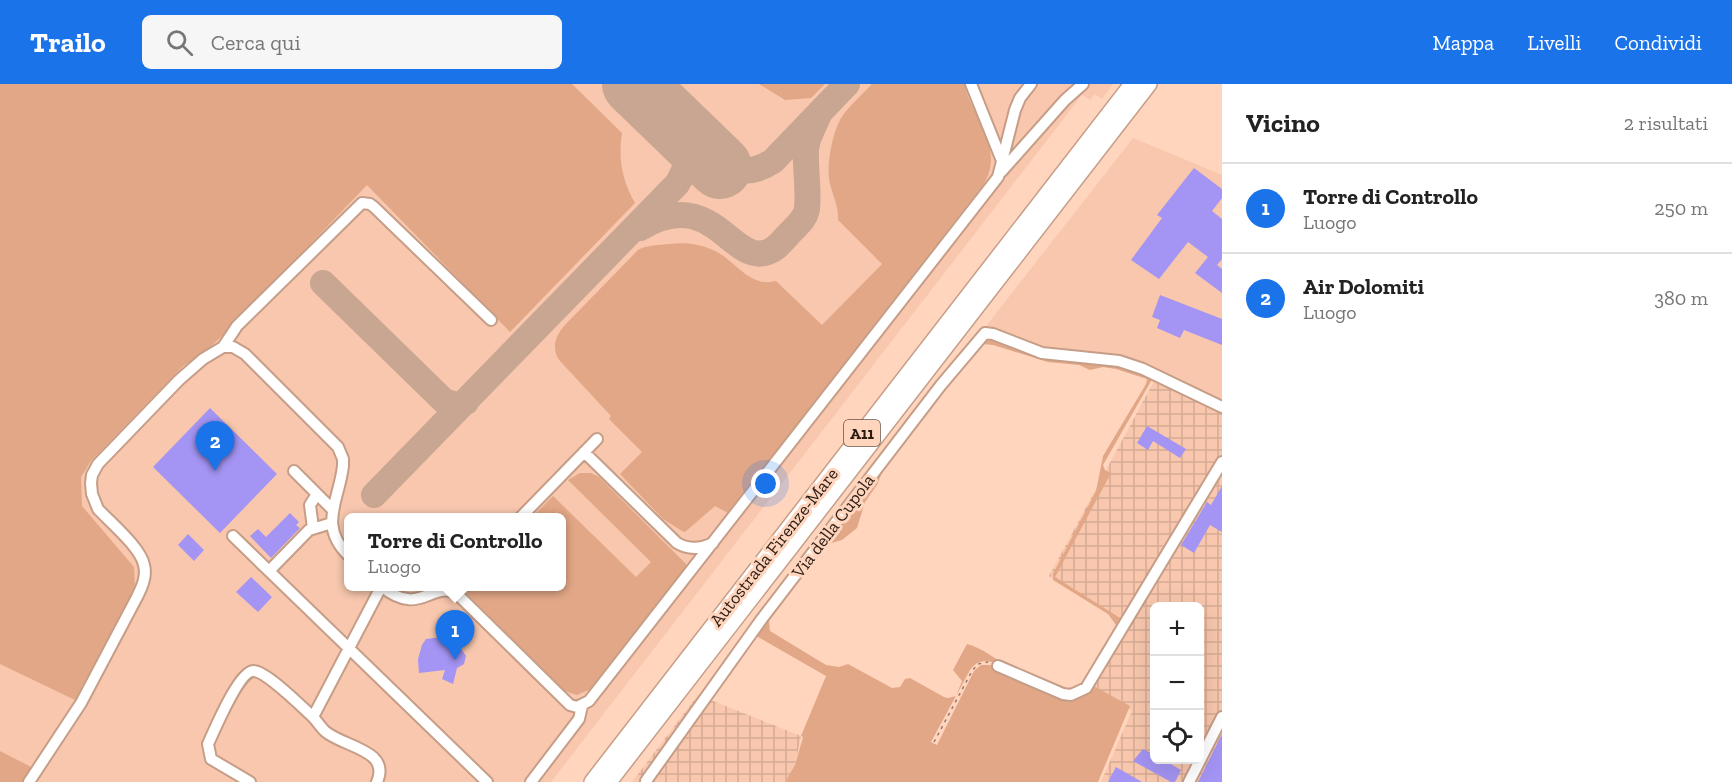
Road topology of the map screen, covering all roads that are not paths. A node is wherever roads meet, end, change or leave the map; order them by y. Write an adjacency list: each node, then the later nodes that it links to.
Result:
1 (970, 84): 6 (street)
2 (1031, 84): 6 (street)
3 (1083, 84): 6 (street)
4 (1132, 84): 38 (highway, Autostrada Firenze-Mare / A11)
5 (1149, 84): 39 (highway, Autostrada Firenze-Mare / A11)
6 (1001, 166): 20 (street)
7 (491, 320): 8 (street)
8 (223, 347): 15 (street); 33 (street)
9 (1222, 407): 32 (street, Via della Cupola)
10 (597, 439): 11 (street)
11 (584, 452): 16 (street); 20 (street)
12 (1222, 462): 28 (street)
13 (294, 471): 14 (street)
14 (317, 494): 15 (street); 18 (street)
15 (332, 509): 17 (street)
16 (525, 513)
17 (332, 523): 18 (street); 21 (street)
18 (313, 528): 22 (street)
19 (233, 536): 22 (street)
20 (716, 541): 29 (street)
21 (344, 550)
22 (269, 571): 27 (street)
23 (379, 591): 27 (street)
24 (386, 591): 25 (street)
25 (441, 591)
26 (453, 591): 29 (street)
27 (350, 648): 30 (street); 36 (street)
28 (998, 666)
29 (582, 706): 37 (street)
30 (314, 717): 34 (street); 35 (street)
31 (1222, 717): 40 (street)
32 (646, 781)
33 (29, 782)
34 (250, 782)
35 (377, 782)
36 (487, 782)
37 (531, 782)
38 (592, 782)
39 (609, 782)
40 (1189, 782)

